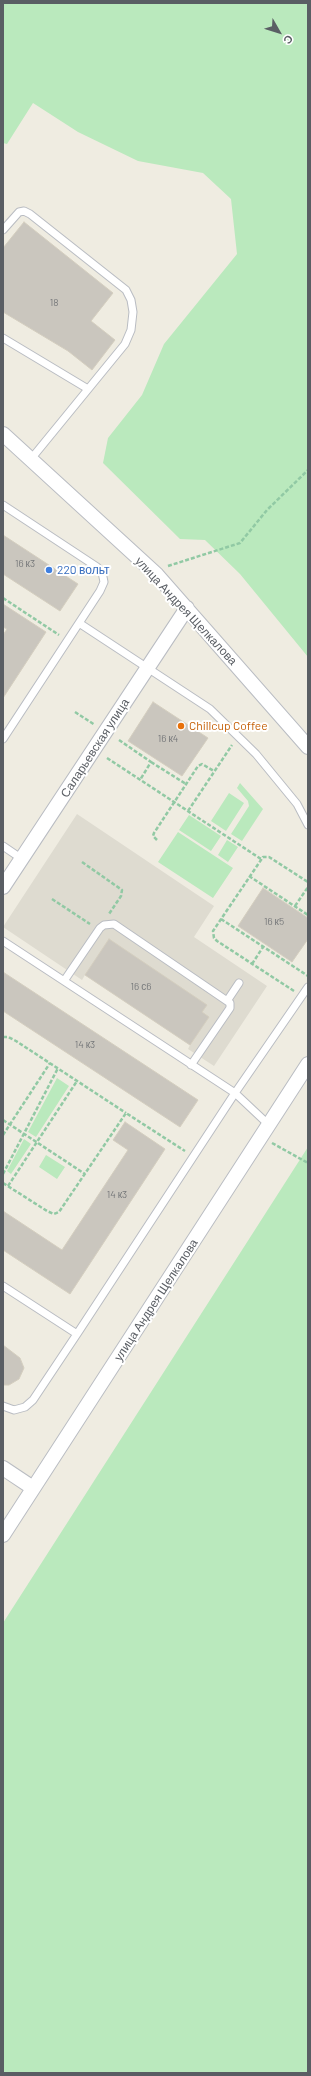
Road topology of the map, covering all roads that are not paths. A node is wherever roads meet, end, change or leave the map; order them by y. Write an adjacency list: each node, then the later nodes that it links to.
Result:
1 (3, 230): 3 (lane)
2 (3, 338): 3 (lane)
3 (88, 389): 5 (lane)
4 (3, 434): 5 (street, улица Андрея Щелкалова)
5 (31, 459): 7 (street, улица Андрея Щелкалова)
6 (3, 505): 8 (lane)
7 (187, 608): 9 (street, Саларьевская улица); 11 (street, улица Андрея Щелкалова)
8 (79, 624): 9 (lane); 10 (lane)
9 (147, 668): 12 (lane); 14 (street, Саларьевская улица)
10 (3, 739)
11 (308, 747)
12 (308, 825)
13 (3, 846): 14 (lane)
14 (22, 859): 15 (street, Саларьевская улица)
15 (3, 887)
16 (3, 941): 17 (lane)
17 (64, 981): 20 (lane); 21 (lane)
18 (240, 983): 20 (lane)
19 (308, 987): 23 (lane)
20 (227, 1001): 21 (lane)
21 (191, 1064): 23 (lane)
22 (308, 1064): 24 (street, улица Андрея Щелкалова)
23 (235, 1093): 24 (lane); 26 (lane)
24 (265, 1131): 29 (street, улица Андрея Щелкалова)
25 (3, 1286): 26 (lane)
26 (77, 1334): 27 (lane)
27 (3, 1406)
28 (3, 1468): 29 (street)
29 (33, 1488): 30 (street, улица Андрея Щелкалова)
30 (3, 1535)

